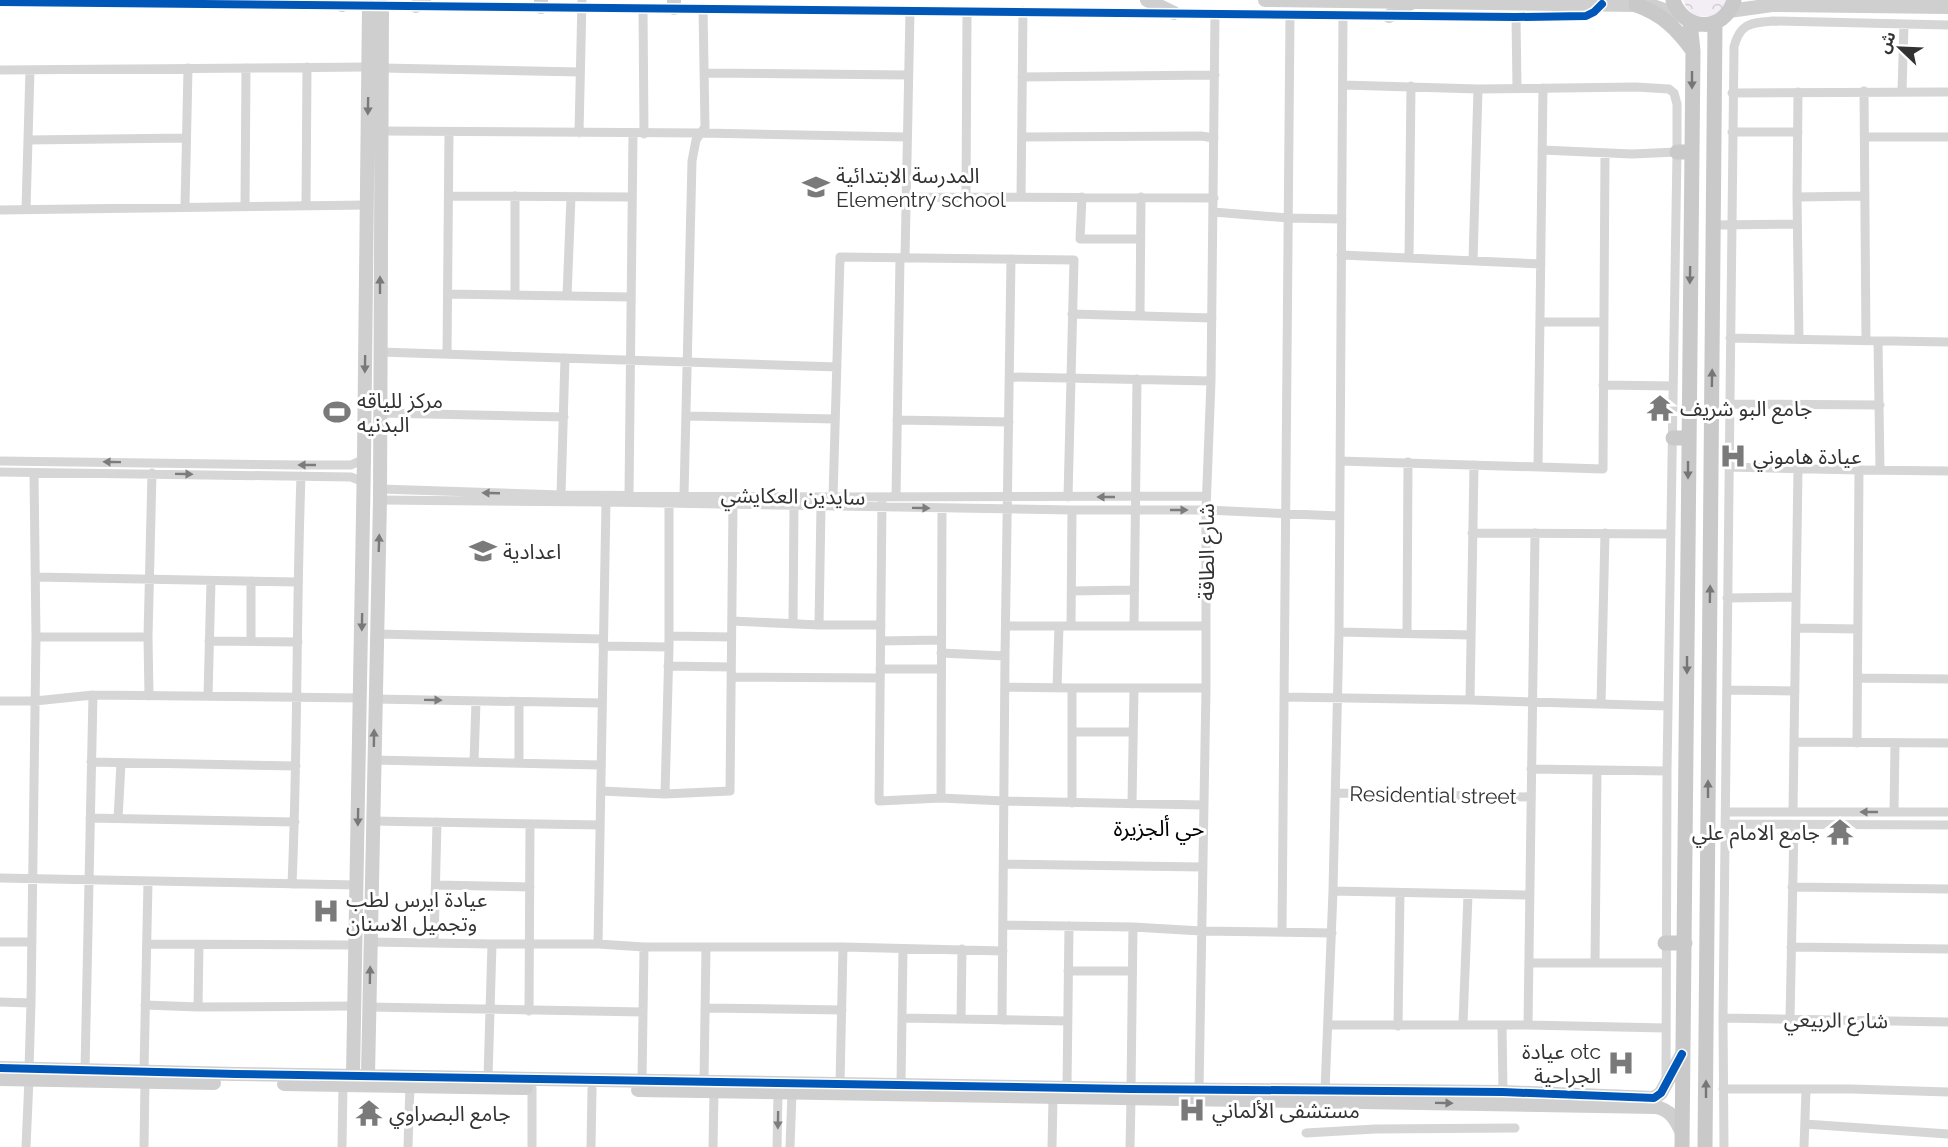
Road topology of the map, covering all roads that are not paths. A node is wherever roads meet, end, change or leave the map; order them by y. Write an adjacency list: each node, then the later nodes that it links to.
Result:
1 (1147, 0): 22 (street)
2 (1265, 0): 5 (street)
3 (1674, 0): 28 (main road)
4 (0, 2): 6 (street)
5 (1412, 2): 12 (street); 26 (street)
6 (337, 3): 13 (street)
7 (419, 3): 8 (street); 13 (street)
8 (541, 3): 10 (street)
9 (1858, 3): 15 (street); 16 (street)
10 (582, 4): 17 (street); 39 (street)
11 (674, 4): 17 (street); 18 (street)
12 (1602, 4): 14 (street); 27 (street)
13 (375, 5): 34 (street)
14 (1636, 5): 28 (street); 32 (main road)
15 (1732, 6): 29 (main road)
16 (1948, 7)
17 (643, 8): 61 (street)
18 (703, 8): 19 (street); 40 (street)
19 (910, 11): 21 (street); 41 (street)
20 (1023, 11): 21 (street); 22 (street); 43 (street)
21 (967, 12): 78 (street)
22 (1174, 13): 23 (street)
23 (1215, 14): 24 (street); 42 (street, شارع الطاقة)
24 (1290, 15): 25 (street); 92 (street)
25 (1343, 15): 26 (street); 44 (street)
26 (1389, 16): 27 (street)
27 (1516, 17): 46 (street)
28 (1686, 19): 29 (main road); 32 (main road)
29 (1715, 23): 95 (main road)
30 (1904, 24): 31 (street); 49 (street); 53 (street)
31 (1948, 25)
32 (1692, 51): 70 (main road, one-way to 70)
33 (307, 67): 34 (street); 36 (street); 87 (street)
34 (375, 67): 39 (street); 54 (street); 85 (street, one-way to 85)
35 (188, 68): 36 (street); 38 (street); 66 (street)
36 (246, 68): 86 (street)
37 (0, 70): 38 (street)
38 (30, 70): 68 (street)
39 (580, 72): 58 (street)
40 (704, 73): 41 (street); 59 (street)
41 (908, 75): 62 (street)
42 (1215, 75): 43 (street); 67 (street, شارع الطاقة)
43 (1022, 77): 63 (street)
44 (1342, 85): 45 (street); 93 (street)
45 (1411, 86): 48 (street); 101 (street)
46 (1516, 88): 47 (street); 48 (street)
47 (1543, 88): 69 (street); 70 (street)
48 (1478, 89): 103 (street)
49 (1902, 91): 51 (street); 52 (street)
50 (1798, 92): 51 (street); 53 (street); 57 (street)
51 (1864, 92): 64 (street)
52 (1948, 92)
53 (1732, 93): 56 (street)
54 (381, 131): 55 (street); 109 (street, one-way to 54)
55 (449, 132): 58 (street); 72 (street)
56 (1732, 132): 57 (street); 96 (street)
57 (1798, 132): 82 (street)
58 (579, 133): 60 (street)
59 (702, 133): 61 (street); 62 (street); 126 (street)
60 (633, 134): 61 (street); 76 (street)
61 (644, 134)
62 (907, 137): 77 (street)
63 (1022, 137): 67 (street); 79 (street)
64 (1865, 137): 65 (street); 74 (street)
65 (1948, 137)
66 (186, 138): 68 (street); 88 (street)
67 (1214, 138): 83 (street, شارع الطاقة)
68 (28, 140): 90 (street)
69 (1542, 150): 71 (street); 104 (street)
70 (1684, 152): 71 (street); 84 (main road); 133 (street)
71 (1605, 153): 115 (street)
72 (449, 196): 73 (street); 105 (street)
73 (515, 196): 75 (street); 106 (street)
74 (1864, 196): 82 (street); 120 (street)
75 (571, 197): 76 (street); 107 (street)
76 (632, 197): 108 (street)
77 (906, 197): 78 (street); 100 (street)
78 (966, 197): 79 (street)
79 (1021, 197): 80 (street)
80 (1082, 197): 81 (street); 97 (street)
81 (1141, 197): 83 (street); 97 (street)
82 (1797, 197): 94 (street)
83 (1214, 198): 91 (street, شارع الطاقة)
84 (1691, 201): 98 (main road); 143 (main road, one-way to 143)
85 (367, 205): 87 (street); 110 (street)
86 (245, 206): 87 (street); 88 (street)
87 (306, 206)
88 (185, 207): 90 (street)
89 (0, 210): 90 (street)
90 (26, 210)
91 (1213, 212): 92 (street); 113 (street, شارع الطاقة)
92 (1288, 218): 93 (street); 184 (street)
93 (1342, 219): 99 (street)
94 (1797, 224): 96 (street); 117 (street)
95 (1713, 225): 96 (street); 98 (main road)
96 (1731, 225): 116 (street)
97 (1140, 239): 112 (street)
98 (1713, 243): 267 (main road, one-way to 98)
99 (1341, 255): 101 (street); 146 (street)
100 (902, 258): 102 (street); 127 (street); 140 (street)
101 (1409, 258): 103 (street)
102 (1011, 259): 111 (street); 128 (street)
103 (1473, 261): 104 (street)
104 (1541, 264): 114 (street)
105 (448, 294): 106 (street); 123 (street)
106 (515, 295): 107 (street)
107 (567, 296): 108 (street)
108 (630, 297): 125 (street)
109 (380, 310): 110 (street); 122 (street)
110 (366, 311): 119 (street)
111 (1072, 314): 112 (street); 129 (street)
112 (1140, 316): 113 (street)
113 (1212, 318): 131 (street, شارع الطاقة)
114 (1541, 322): 115 (street); 151 (street)
115 (1604, 322): 132 (street)
116 (1730, 338): 117 (street); 134 (street)
117 (1799, 339): 120 (street)
118 (1878, 340): 120 (street); 121 (street); 135 (street)
119 (366, 341): 122 (street); 144 (street, one-way to 144)
120 (1866, 341)
121 (1948, 342)
122 (380, 346): 123 (street); 136 (street)
123 (447, 354): 124 (street)
124 (565, 358): 125 (street); 138 (street)
125 (630, 361): 126 (street); 161 (street)
126 (687, 363): 127 (street); 137 (street)
127 (837, 367): 139 (street)
128 (1010, 377): 129 (street); 141 (street)
129 (1071, 378): 130 (street); 170 (street)
130 (1137, 380): 131 (street); 171 (street)
131 (1211, 381): 165 (street, شارع الطاقة)
132 (1603, 385): 133 (street); 151 (street)
133 (1673, 386): 142 (street)
134 (1729, 404): 135 (street); 150 (street)
135 (1880, 405): 154 (street)
136 (380, 413): 138 (street); 162 (street)
137 (686, 416): 139 (street); 164 (street)
138 (564, 417): 163 (street)
139 (835, 419): 166 (street)
140 (897, 420): 141 (street); 168 (street)
141 (1009, 422): 169 (street)
142 (1672, 438): 143 (main road); 189 (street)
143 (1688, 438): 295 (main road, one-way to 295)
144 (364, 459): 148 (street); 160 (street)
145 (0, 461): 148 (street, one-way to 145)
146 (1340, 461): 147 (street); 185 (street)
147 (1408, 462): 149 (street); 211 (street)
148 (351, 465): 160 (street)
149 (1474, 465): 151 (street); 186 (street)
150 (1728, 466): 152 (street); 198 (street)
151 (1538, 467)
152 (1798, 468): 153 (street); 197 (street)
153 (1859, 470): 154 (street); 209 (street)
154 (1880, 470): 155 (street)
155 (1948, 471)
156 (0, 472): 157 (street)
157 (34, 473): 158 (street); 190 (street)
158 (152, 473): 159 (street, one-way to 159); 191 (street)
159 (301, 476): 160 (street); 194 (street)
160 (357, 479): 228 (street, one-way to 228)
161 (629, 494): 163 (street, سايدين العكايشي); 172 (street, سايدين العكايشي)
162 (380, 495): 163 (street, سايدين العكايشي, one-way to 162); 174 (street, سايدين العكايشي); 212 (street, one-way to 162)
163 (561, 495)
164 (684, 495): 172 (street, سايدين العكايشي); 173 (street, سايدين العكايشي)
165 (1206, 496): 171 (street, سايدين العكايشي); 183 (street, شارع الطاقة)
166 (833, 497): 167 (street, سايدين العكايشي); 173 (street, سايدين العكايشي)
167 (882, 497): 168 (street, سايدين العكايشي); 178 (street)
168 (896, 497): 169 (street, سايدين العكايشي)
169 (1007, 497): 170 (street, سايدين العكايشي); 180 (street)
170 (1068, 497): 171 (street, سايدين العكايشي, one-way to 170)
171 (1135, 497): 182 (street)
172 (669, 499): 174 (street, سايدين العكايشي); 175 (street, سايدين العكايشي); 214 (street)
173 (751, 500): 175 (street, سايدين العكايشي); 176 (street, سايدين العكايشي)
174 (606, 502): 223 (street)
175 (733, 504): 199 (street)
176 (794, 505): 177 (street, سايدين العكايشي); 200 (street)
177 (821, 506): 178 (street, سايدين العكايشي); 201 (street)
178 (882, 507): 179 (street, سايدين العكايشي, one-way to 179); 202 (street)
179 (942, 508): 180 (street, سايدين العكايشي); 220 (street)
180 (1007, 509): 181 (street, سايدين العكايشي); 203 (street)
181 (1072, 510): 182 (street, سايدين العكايشي); 196 (street)
182 (1135, 510): 183 (street, سايدين العكايشي, one-way to 183); 195 (street)
183 (1206, 510): 184 (street, سايدين العكايشي); 207 (street, شارع الطاقة)
184 (1286, 514): 185 (street, سايدين العكايشي); 249 (street)
185 (1339, 516): 210 (street)
186 (1472, 533): 187 (street); 213 (street)
187 (1535, 533): 188 (street); 257 (street)
188 (1605, 533): 189 (street); 259 (street)
189 (1671, 534): 260 (street)
190 (36, 577): 191 (street); 215 (street)
191 (150, 580): 192 (street); 216 (street)
192 (211, 581): 193 (street); 218 (street)
193 (251, 582): 194 (street); 221 (street)
194 (297, 582): 222 (street)
195 (1134, 590): 196 (street); 206 (street)
196 (1072, 591): 205 (street)
197 (1796, 597): 198 (street); 208 (street)
198 (1728, 598): 242 (street)
199 (732, 621): 200 (street); 217 (street)
200 (793, 624): 201 (street)
201 (819, 625): 202 (street)
202 (881, 625): 219 (street)
203 (1006, 626): 204 (street); 226 (street)
204 (1059, 626): 205 (street); 238 (street)
205 (1071, 626): 206 (street)
206 (1134, 626): 207 (street)
207 (1206, 626): 241 (street, شارع الطاقة)
208 (1796, 628): 209 (street); 243 (street)
209 (1858, 629): 233 (street)
210 (1340, 632): 211 (street); 250 (street)
211 (1407, 633): 213 (street)
212 (376, 634): 223 (street); 227 (street)
213 (1471, 635): 252 (street)
214 (669, 636): 217 (street); 224 (street)
215 (36, 637): 216 (street); 254 (street)
216 (148, 637): 245 (street)
217 (731, 638): 231 (street)
218 (210, 640): 221 (street); 246 (street)
219 (880, 640): 220 (street); 232 (street)
220 (941, 640): 225 (street)
221 (251, 641): 222 (street)
222 (298, 642): 247 (street)
223 (603, 642): 224 (street); 258 (street)
224 (669, 647): 229 (street)
225 (941, 653): 226 (street); 230 (street)
226 (1005, 656): 237 (street)
227 (376, 661): 228 (street); 236 (street)
228 (361, 664): 235 (street)
229 (668, 666): 231 (street); 281 (street)
230 (941, 669): 232 (street); 283 (street)
231 (731, 672): 232 (street); 281 (street)
232 (880, 673): 283 (street)
233 (1858, 678): 234 (street); 264 (street)
234 (1948, 679)
235 (360, 683): 236 (street); 248 (street)
236 (375, 684): 251 (street)
237 (1005, 687): 238 (street); 284 (street)
238 (1057, 688): 239 (street)
239 (1072, 688): 240 (street); 261 (street)
240 (1134, 688): 241 (street); 262 (street)
241 (1206, 688): 287 (street, شارع الطاقة)
242 (1727, 690): 243 (street); 268 (street)
243 (1795, 691): 263 (street)
244 (93, 695): 245 (street); 254 (street); 270 (street)
245 (148, 696): 246 (street)
246 (208, 696): 247 (street)
247 (298, 697): 248 (street); 275 (street)
248 (360, 698): 313 (street, one-way to 313)
249 (1284, 698): 250 (street); 326 (street)
250 (1338, 698): 252 (street); 280 (street)
251 (375, 699): 255 (street, one-way to 255); 269 (street, one-way to 251)
252 (1470, 699): 257 (street)
253 (0, 701): 254 (street)
254 (35, 701): 309 (street)
255 (476, 701): 256 (street); 271 (street)
256 (519, 702): 258 (street); 273 (street)
257 (1532, 702): 259 (street); 276 (street)
258 (602, 704): 274 (street)
259 (1601, 704): 260 (street)
260 (1668, 706): 278 (street)
261 (1072, 732): 262 (street); 285 (street)
262 (1132, 732): 286 (street)
263 (1794, 742): 264 (street); 289 (street)
264 (1857, 743): 266 (street)
265 (1948, 743): 266 (street)
266 (1895, 744): 290 (street)
267 (1708, 754): 268 (street); 292 (main road, one-way to 267)
268 (1726, 754): 288 (street)
269 (374, 760): 271 (street); 296 (street)
270 (91, 762): 272 (street); 293 (street)
271 (474, 762): 273 (street)
272 (121, 763): 275 (street); 294 (street)
273 (519, 763): 274 (street)
274 (601, 765): 279 (street)
275 (296, 766): 297 (street)
276 (1531, 769): 277 (street); 282 (street)
277 (1597, 770): 278 (street); 349 (street)
278 (1666, 771): 332 (street)
279 (602, 791): 281 (street); 301 (street)
280 (1336, 793): 282 (street, Residential street); 318 (street)
281 (665, 794)
282 (1531, 797): 321 (street)
283 (941, 798): 284 (street)
284 (1004, 801): 285 (street); 304 (street)
285 (1072, 802): 286 (street)
286 (1132, 804): 287 (street)
287 (1203, 805): 305 (street, شارع الطاقة)
288 (1726, 812): 289 (street); 300 (street)
289 (1793, 812): 290 (street, one-way to 289)
290 (1894, 812): 291 (street)
291 (1948, 812)
292 (1708, 817): 295 (main road); 306 (main road)
293 (90, 818): 294 (street); 310 (street)
294 (118, 819): 297 (street)
295 (1686, 819): 307 (main road)
296 (372, 821): 298 (street); 330 (street)
297 (295, 822): 312 (street)
298 (437, 822): 299 (street); 314 (street)
299 (530, 824): 301 (street); 315 (street)
300 (1727, 824): 302 (street); 365 (street)
301 (600, 825): 337 (street)
302 (1794, 825): 303 (street); 316 (street)
303 (1948, 825)
304 (1004, 864): 305 (street); 322 (street)
305 (1202, 867): 325 (street, شارع الطاقة)
306 (1707, 872): 307 (main road); 424 (main road, one-way to 306)
307 (1686, 874): 333 (main road)
308 (0, 878): 309 (street)
309 (32, 879): 310 (street); 329 (street)
310 (89, 880): 311 (street); 381 (street)
311 (148, 881): 312 (street); 334 (street)
312 (292, 884): 313 (street)
313 (357, 885): 339 (street)
314 (436, 885): 315 (street); 331 (street)
315 (530, 887): 336 (street)
316 (1792, 887): 317 (street); 343 (street)
317 (1948, 889)
318 (1333, 891): 319 (street); 327 (street)
319 (1400, 892): 320 (street); 375 (street)
320 (1468, 895): 321 (street); 371 (street)
321 (1529, 895): 348 (street)
322 (1003, 925): 323 (street); 347 (street)
323 (1069, 926): 324 (street); 351 (street)
324 (1133, 927): 325 (street); 352 (street)
325 (1202, 931): 326 (street); 399 (street, شارع الطاقة)
326 (1282, 932): 327 (street)
327 (1332, 933): 372 (street)
328 (0, 942): 329 (street)
329 (32, 942): 354 (street)
330 (370, 942): 331 (street); 358 (street, one-way to 330)
331 (434, 943): 335 (street)
332 (1665, 943): 333 (main road); 350 (street)
333 (1685, 943): 379 (main road)
334 (147, 944): 338 (street); 355 (street)
335 (492, 944): 336 (street); 360 (street)
336 (529, 944): 337 (street); 362 (street)
337 (598, 944): 340 (street)
338 (199, 945): 339 (street); 357 (street)
339 (356, 945): 356 (street)
340 (644, 947): 341 (street); 363 (street)
341 (706, 947): 342 (street); 359 (street)
342 (843, 947): 344 (street); 361 (street)
343 (1791, 947): 346 (street); 367 (street)
344 (903, 949): 345 (street); 364 (street)
345 (962, 949): 347 (street); 366 (street)
346 (1948, 949)
347 (1003, 951): 368 (street)
348 (1528, 963): 349 (street); 374 (street)
349 (1595, 963): 350 (street)
350 (1665, 963): 376 (street)
351 (1068, 971): 352 (street); 369 (street)
352 (1132, 971): 405 (street)
353 (0, 1002): 354 (street)
354 (32, 1003): 382 (street)
355 (145, 1005): 357 (street); 383 (street)
356 (355, 1006): 357 (street); 377 (street)
357 (198, 1007)
358 (369, 1007): 360 (street); 378 (street)
359 (705, 1008): 361 (street); 393 (street)
360 (490, 1010): 362 (street); 385 (street)
361 (842, 1010): 389 (street)
362 (529, 1011): 363 (street)
363 (643, 1012): 387 (street)
364 (903, 1018): 366 (street); 390 (street)
365 (1723, 1018): 367 (street, شارع الربيعي); 397 (street)
366 (961, 1019): 368 (street)
367 (1790, 1019): 370 (street, شارع الربيعي)
368 (1002, 1020): 369 (street)
369 (1068, 1021): 395 (street)
370 (1948, 1022)
371 (1463, 1024): 373 (street); 375 (street)
372 (1329, 1025): 375 (street); 401 (street)
373 (1502, 1025): 374 (street); 402 (street)
374 (1528, 1025): 376 (street)
375 (1398, 1026)
376 (1665, 1028): 394 (street)
377 (354, 1052): 378 (street); 384 (street)
378 (368, 1053): 384 (street)
379 (1683, 1054): 394 (street); 412 (main road)
380 (0, 1068): 382 (street)
381 (85, 1070): 382 (street); 383 (street)
382 (29, 1074): 383 (street); 386 (street); 413 (street)
383 (145, 1076): 384 (street); 414 (street)
384 (355, 1078): 385 (street); 391 (street); 415 (street)
385 (488, 1078): 388 (street)
386 (0, 1079)
387 (642, 1081): 392 (street); 393 (street)
388 (565, 1084): 392 (street); 396 (street)
389 (840, 1084): 390 (street); 393 (street)
390 (901, 1084): 398 (street)
391 (410, 1086): 396 (street); 416 (street)
392 (585, 1086): 393 (street); 418 (street)
393 (709, 1086): 404 (street); 419 (street)
394 (1666, 1086): 407 (street)
395 (1067, 1087): 398 (street); 405 (street)
396 (532, 1088): 417 (street)
397 (1724, 1089): 400 (street); 425 (street)
398 (935, 1090): 404 (street); 406 (street)
399 (1199, 1090): 401 (street); 405 (street)
400 (1806, 1090): 403 (street); 408 (street)
401 (1325, 1091): 402 (street)
402 (1503, 1092): 407 (street)
403 (1948, 1092)
404 (785, 1093): 420 (street, one-way to 420); 421 (street)
405 (1131, 1094): 406 (street); 407 (street, one-way to 407); 423 (street)
406 (1053, 1097): 422 (street)
407 (1608, 1101): 412 (street)
408 (1805, 1124): 411 (street); 426 (street)
409 (1515, 1128): 410 (street)
410 (1306, 1133)
411 (1948, 1134)
412 (1682, 1140)
413 (26, 1147)
414 (144, 1147)
415 (342, 1147)
416 (408, 1147)
417 (532, 1147)
418 (591, 1147)
419 (713, 1147)
420 (777, 1147)
421 (790, 1147)
422 (1052, 1147)
423 (1130, 1147)
424 (1705, 1147)
425 (1724, 1147)
426 (1804, 1147)

